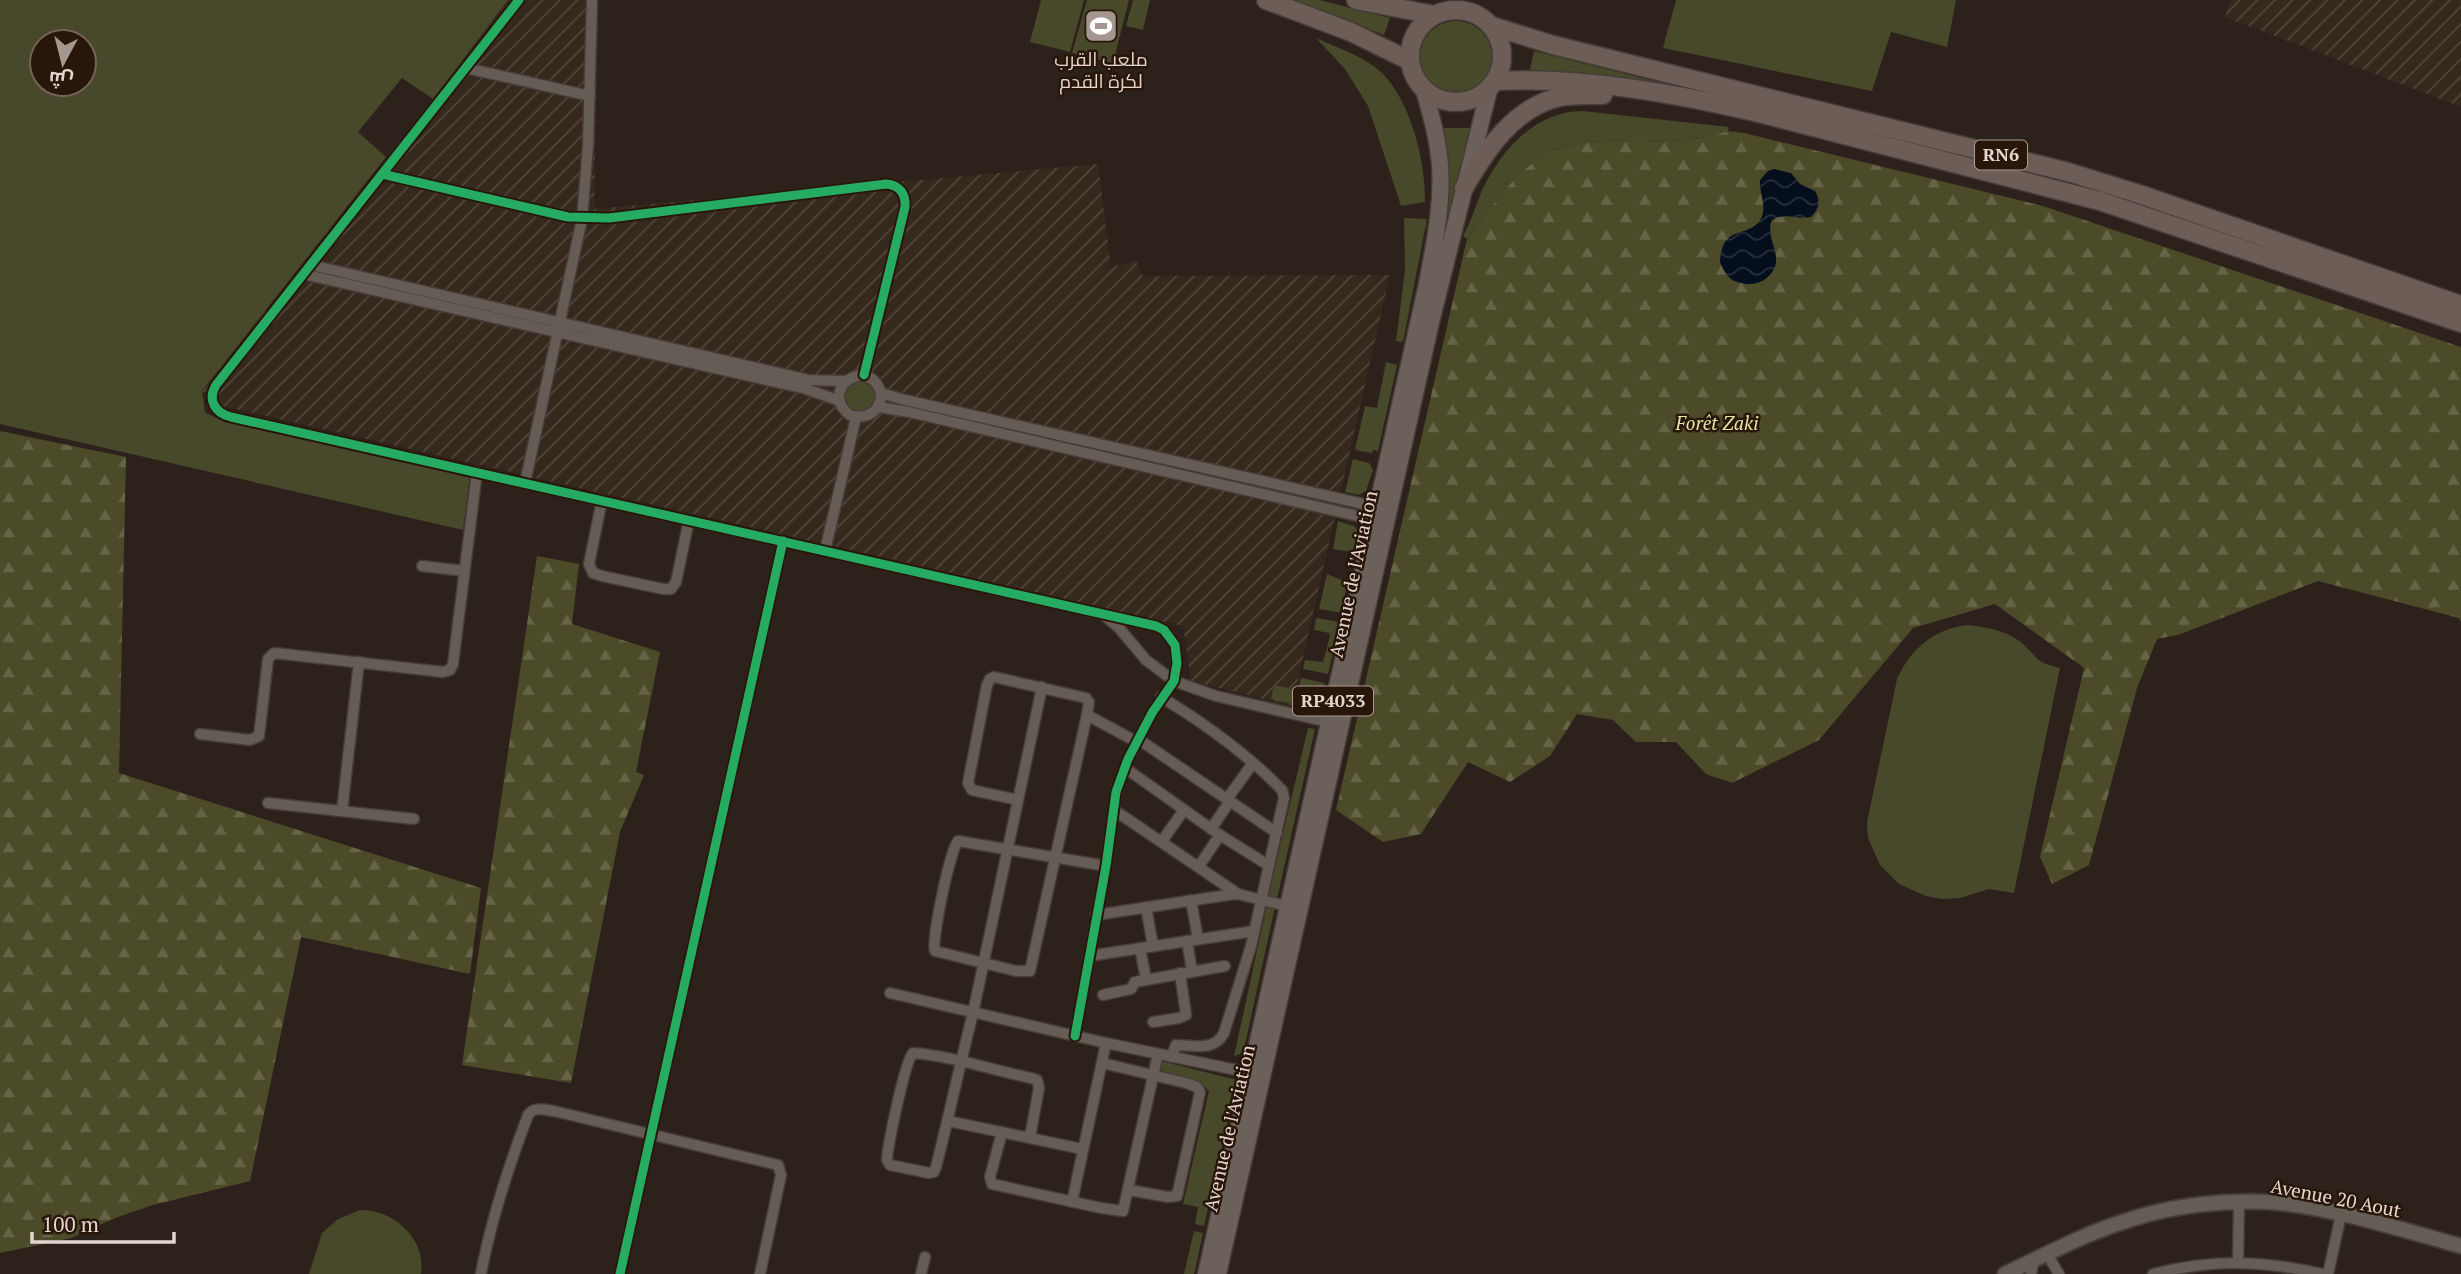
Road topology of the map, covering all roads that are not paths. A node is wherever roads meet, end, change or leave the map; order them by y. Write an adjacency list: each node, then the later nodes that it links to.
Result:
1 (519, 0): 8 (street)
2 (592, 0): 12 (street)
3 (1266, 0): 7 (highway)
4 (1356, 0): 5 (highway, RN6)
5 (1442, 9): 6 (highway, RN6); 7 (highway)
6 (1485, 15): 9 (highway); 18 (highway, RN6)
7 (1410, 61): 10 (highway)
8 (466, 68): 12 (street); 13 (street)
9 (1492, 85): 10 (highway, RN6); 11 (highway, RN6); 14 (main road, Avenue de l'Aviation / RP4033)
10 (1424, 90): 31 (main road, Avenue de l'Aviation / RP4033)
11 (1663, 94): 14 (highway); 19 (highway, RN6)
12 (590, 96): 15 (street)
13 (382, 174): 15 (street); 16 (street)
14 (1464, 188): 31 (main road, Avenue de l'Aviation / RP4033)
15 (582, 219): 20 (street); 22 (street)
16 (311, 265): 17 (street); 20 (street)
17 (303, 274): 20 (street); 28 (street)
18 (2461, 305)
19 (2461, 323)
20 (559, 327): 21 (street); 29 (street)
21 (746, 371): 23 (street); 25 (street)
22 (864, 375): 23 (street); 24 (street)
23 (845, 381): 25 (street)
24 (881, 393): 26 (street); 31 (street)
25 (839, 401): 27 (street)
26 (878, 407): 27 (street); 31 (street)
27 (856, 417): 34 (street)
28 (477, 472): 29 (street); 36 (street)
29 (525, 483): 30 (street)
30 (602, 500): 32 (street); 32 (street)
31 (1381, 515): 43 (main road, Avenue de l'Aviation / RP4033); 111 (main road, Avenue de l'Aviation / RP4033)
32 (689, 520): 33 (street)
33 (783, 541): 34 (street); 94 (street)
34 (825, 551): 37 (street)
35 (422, 566): 36 (street)
36 (464, 570): 38 (street)
37 (1101, 614): 39 (street); 39 (street)
38 (359, 662): 44 (street); 53 (street)
39 (1174, 681): 41 (street); 43 (street)
40 (1042, 687): 42 (street); 48 (street); 48 (street)
41 (1161, 697): 45 (street); 46 (street)
42 (1087, 715): 45 (street); 59 (street)
43 (1328, 722): 66 (main road, Avenue de l'Aviation / RP4033)
44 (200, 734)
45 (1137, 740): 47 (street); 49 (street)
46 (1253, 764): 49 (street); 56 (street)
47 (1125, 768): 51 (street); 52 (street)
48 (1017, 800): 58 (street)
49 (1228, 801): 55 (street); 56 (street)
50 (268, 803): 53 (street)
51 (1114, 810): 57 (street); 61 (street)
52 (1184, 810): 55 (street); 57 (street)
53 (342, 811): 54 (street)
54 (414, 820)
55 (1216, 832): 60 (street); 62 (street)
56 (1276, 833): 60 (street)
57 (1162, 841): 62 (street)
58 (1008, 849): 59 (street); 75 (street); 75 (street)
59 (1055, 859): 61 (street); 75 (street)
60 (1269, 865): 65 (street)
61 (1106, 866): 68 (street)
62 (1199, 866): 63 (street)
63 (1238, 894): 64 (street); 65 (street)
64 (1191, 900): 67 (street); 70 (street)
65 (1260, 900): 66 (street); 69 (street)
66 (1287, 906): 90 (main road, Avenue de l'Aviation / RP4033)
67 (1146, 907): 68 (street); 72 (street)
68 (1096, 915): 74 (street)
69 (1254, 931): 70 (street); 87 (street)
70 (1198, 939): 71 (street)
71 (1187, 941): 72 (street); 77 (street)
72 (1153, 946): 73 (street)
73 (1140, 948): 74 (street); 79 (street)
74 (1089, 956): 84 (street)
75 (984, 963): 82 (street)
76 (1226, 966): 77 (street)
77 (1192, 971): 78 (street)
78 (1180, 973): 79 (street); 83 (street)
79 (1146, 979): 81 (street)
80 (890, 993): 82 (street)
81 (1103, 995)
82 (973, 1013): 84 (street); 88 (street)
83 (1153, 1021)
84 (1075, 1036): 85 (street)
85 (1106, 1043): 86 (street); 89 (street)
86 (1158, 1054): 87 (street); 91 (street)
87 (1171, 1057): 90 (street)
88 (961, 1062): 92 (street); 92 (street); 95 (street)
89 (1102, 1063): 91 (street); 96 (street)
90 (1251, 1073): 110 (main road, Avenue de l'Aviation / RP4033)
91 (1154, 1075): 97 (street); 97 (street)
92 (948, 1121): 93 (street)
93 (1002, 1132): 95 (street); 98 (street)
94 (650, 1136): 106 (street); 107 (street); 108 (street)
95 (1030, 1137): 96 (street)
96 (1082, 1149): 98 (street)
97 (1129, 1190): 98 (street)
98 (1072, 1202)
99 (2239, 1203): 100 (street, Avenue 20 Aout); 103 (street); 104 (street, Avenue 20 Aout)
100 (2342, 1215): 101 (street, Avenue 20 Aout); 116 (street)
101 (2461, 1246)
102 (925, 1257): 109 (street)
103 (2238, 1261): 105 (street); 114 (street)
104 (2037, 1263): 112 (street, Avenue 20 Aout); 113 (street)
105 (2280, 1270): 115 (street)
106 (481, 1274)
107 (620, 1274)
108 (760, 1274)
109 (921, 1274)
110 (1206, 1274)
111 (1218, 1274)
112 (2005, 1274)
113 (2059, 1274)
114 (2153, 1274)
115 (2322, 1274)
116 (2328, 1274)

